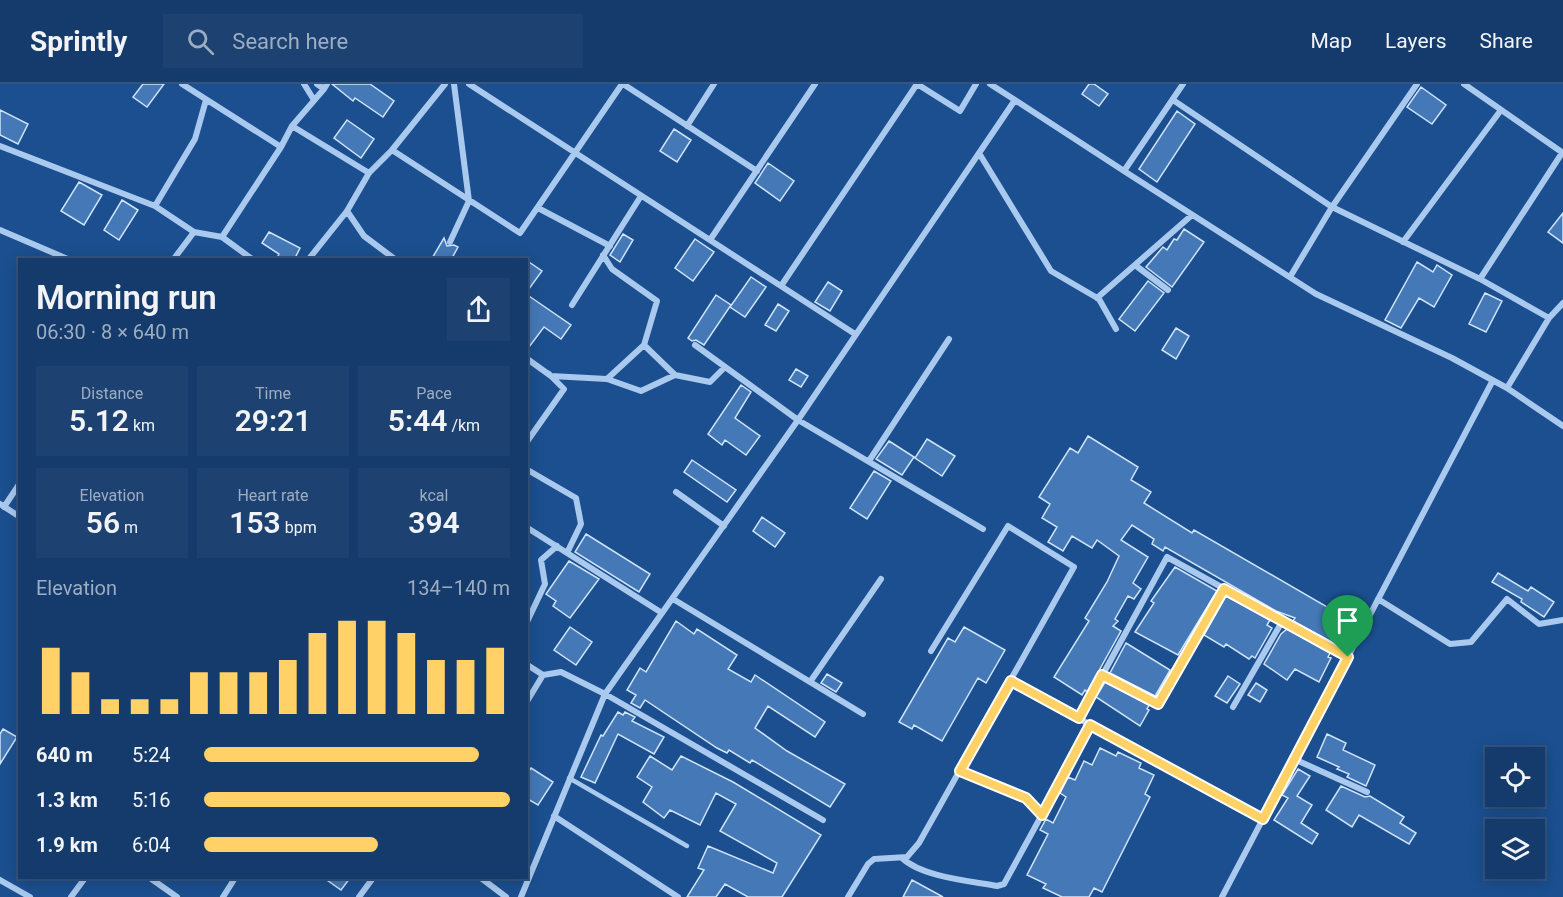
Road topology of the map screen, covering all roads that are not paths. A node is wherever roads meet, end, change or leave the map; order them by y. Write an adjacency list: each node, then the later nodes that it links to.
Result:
1 (182, 84): 17 (street)
2 (304, 84): 18 (street)
3 (317, 84): 16 (street)
4 (445, 84): 26 (street)
5 (454, 84): 34 (street)
6 (469, 84): 29 (street)
7 (623, 84): 23 (street); 29 (street)
8 (714, 84): 23 (street)
9 (815, 84): 30 (street)
10 (917, 84): 11 (street); 56 (street)
11 (976, 84)
12 (990, 84): 19 (street)
13 (1183, 84): 20 (street)
14 (1417, 84): 36 (street)
15 (1464, 84): 21 (street)
16 (325, 86): 18 (street)
17 (206, 100): 25 (street); 35 (street)
18 (314, 100): 22 (street)
19 (1015, 100): 27 (street); 31 (street)
20 (1173, 100): 31 (street); 36 (street)
21 (1501, 110): 28 (street); 45 (street)
22 (292, 126): 25 (street); 32 (street)
23 (687, 126): 30 (street)
24 (0, 146): 35 (street)
25 (281, 147): 42 (street)
26 (392, 150): 32 (street); 34 (street)
27 (979, 153): 58 (street); 63 (street)
28 (1562, 153): 55 (street)
29 (576, 154): 33 (street); 37 (street)
30 (757, 171): 43 (street)
31 (1124, 171): 39 (street)
32 (369, 173): 38 (street)
33 (641, 196): 43 (street); 46 (street)
34 (469, 201): 37 (street); 44 (street)
35 (154, 206): 41 (street)
36 (1332, 207): 45 (street); 54 (street)
37 (538, 208): 46 (street)
38 (347, 211): 51 (street); 52 (street)
39 (1192, 215): 53 (street); 54 (street)
40 (0, 230): 48 (street)
41 (194, 232): 42 (street); 49 (street)
42 (222, 237): 50 (street)
43 (710, 240): 56 (street)
44 (450, 242)
45 (1403, 242): 55 (street)
46 (610, 246): 47 (street)
47 (603, 255): 60 (street); 65 (street)
48 (62, 258)
49 (174, 258)
50 (252, 258)
51 (310, 258)
52 (393, 258)
53 (1135, 265): 57 (street); 58 (street)
54 (1290, 277): 72 (street)
55 (1480, 279): 61 (street)
56 (781, 286): 63 (street)
57 (1168, 290)
58 (1097, 298): 62 (street)
59 (1563, 303): 61 (street)
60 (572, 305)
61 (1549, 318): 73 (street)
62 (1116, 329)
63 (855, 334): 74 (street)
64 (949, 339): 77 (street)
65 (645, 345): 70 (street); 71 (street)
66 (695, 345): 68 (street)
67 (528, 359): 69 (street)
68 (725, 367): 70 (street); 74 (street)
69 (548, 374): 71 (street); 76 (street)
70 (675, 375): 71 (street)
71 (607, 379)
72 (1492, 382): 73 (street); 91 (street)
73 (1507, 388): 75 (street)
74 (798, 420): 77 (street); 83 (street)
75 (1563, 426)
76 (528, 440)
77 (869, 461): 85 (street)
78 (528, 470): 87 (street)
79 (18, 485): 81 (street)
80 (676, 492): 83 (street)
81 (2, 505): 82 (street)
82 (18, 516)
83 (724, 526): 90 (street)
84 (528, 528): 86 (street)
85 (983, 529)
86 (557, 546): 87 (street); 93 (street)
87 (567, 553): 92 (street)
88 (881, 579): 102 (street)
89 (1224, 589): 94 (street); 100 (street); 100 (street)
90 (673, 599): 92 (street); 102 (street)
91 (1378, 599): 95 (street); 97 (street)
92 (662, 612): 103 (street)
93 (528, 620)
94 (1283, 620): 97 (street); 105 (street)
95 (1563, 620)
96 (932, 651): 101 (street)
97 (1348, 657): 109 (street)
98 (528, 665): 99 (street)
99 (543, 675): 103 (street); 104 (street)
100 (1102, 675): 107 (street)
101 (1011, 681): 107 (street); 110 (street)
102 (810, 682): 106 (street)
103 (605, 694): 111 (street); 116 (street)
104 (528, 700)
105 (1233, 707)
106 (863, 714)
107 (1079, 718): 108 (street)
108 (1090, 725): 113 (street); 115 (street)
109 (1294, 759): 112 (street); 115 (street)
110 (960, 771): 113 (street); 118 (street)
111 (570, 778): 114 (street); 117 (lane)
112 (1368, 792)
113 (1042, 815): 118 (street)
114 (554, 816): 131 (street); 132 (street)
115 (1263, 819): 134 (street)
116 (823, 820)
117 (687, 846)
118 (902, 858): 133 (street)
119 (84, 879): 126 (street)
120 (151, 879): 127 (street)
121 (235, 879): 128 (street)
122 (372, 879): 129 (street)
123 (482, 879): 130 (street)
124 (0, 880): 125 (street)
125 (30, 897)
126 (71, 897)
127 (177, 897)
128 (223, 897)
129 (359, 897)
130 (506, 897)
131 (521, 897)
132 (678, 897)
133 (848, 897)
134 (1222, 897)

